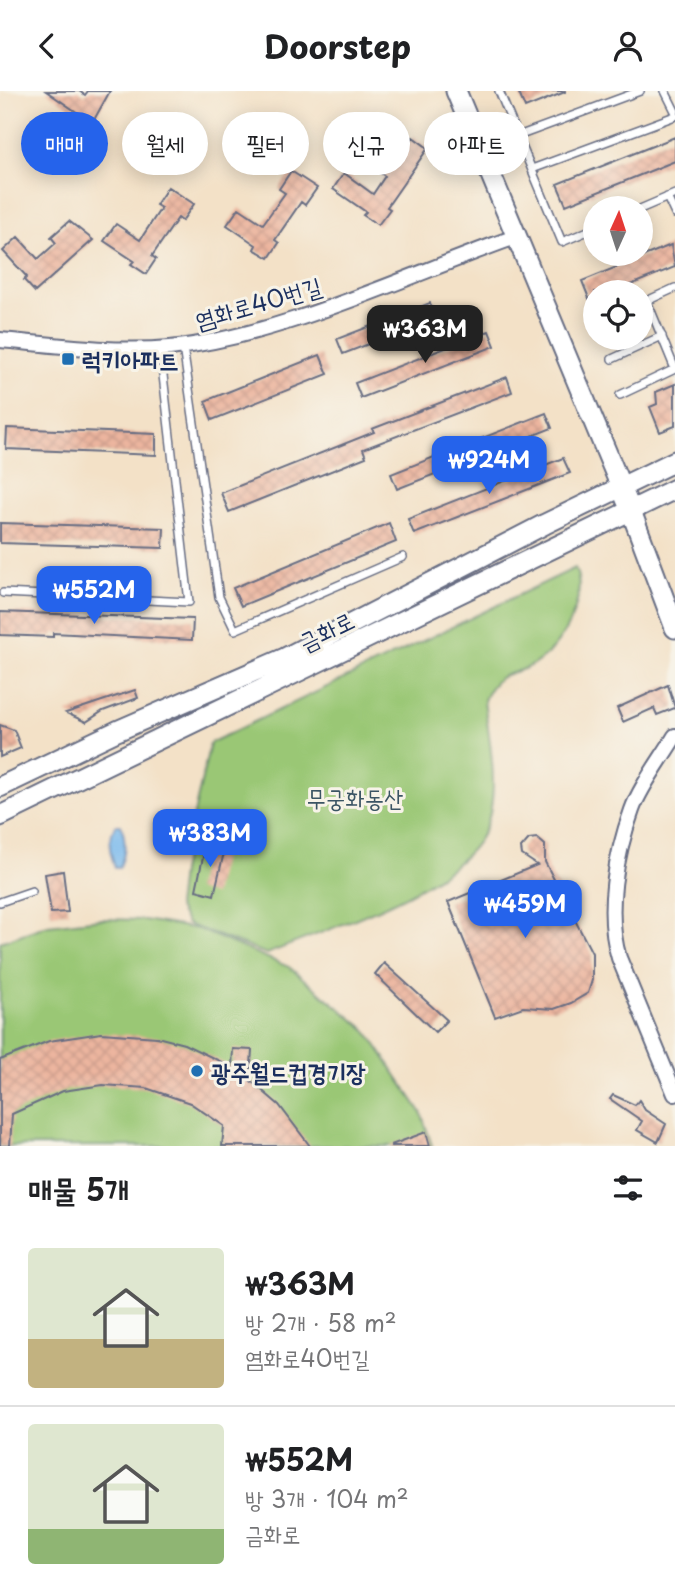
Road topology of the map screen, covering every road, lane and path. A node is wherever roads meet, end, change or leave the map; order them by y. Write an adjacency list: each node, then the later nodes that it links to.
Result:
1 (456, 91): 14 (main road)
2 (499, 91): 5 (lane)
3 (640, 91): 7 (lane)
4 (665, 91): 6 (lane)
5 (508, 112)
6 (675, 113): 9 (lane)
7 (529, 133)
8 (529, 162): 9 (lane)
9 (532, 169): 13 (lane)
10 (671, 196): 11 (lane); 12 (lane)
11 (653, 204)
12 (675, 214)
13 (583, 233)
14 (518, 236): 20 (street, 염화로40번길); 26 (main road)
15 (675, 288): 16 (lane)
16 (653, 298)
17 (653, 319): 18 (lane)
18 (662, 336): 22 (lane); 23 (lane)
19 (0, 340): 21 (street, 염화로40번길)
20 (183, 346): 21 (street, 염화로40번길); 29 (lane)
21 (160, 348): 30 (lane)
22 (612, 359)
23 (675, 369): 24 (lane)
24 (620, 395)
25 (675, 461): 26 (main road, 금화로)
26 (621, 488): 28 (main road); 33 (main road, 금화로)
27 (675, 489): 28 (main road, 금화로)
28 (631, 511): 31 (main road); 34 (main road, 금화로)
29 (402, 557)
30 (3, 593)
31 (675, 628)
32 (675, 736): 37 (street)
33 (0, 787)
34 (0, 816)
35 (32, 891): 36 (lane)
36 (0, 902)
37 (675, 1094)

